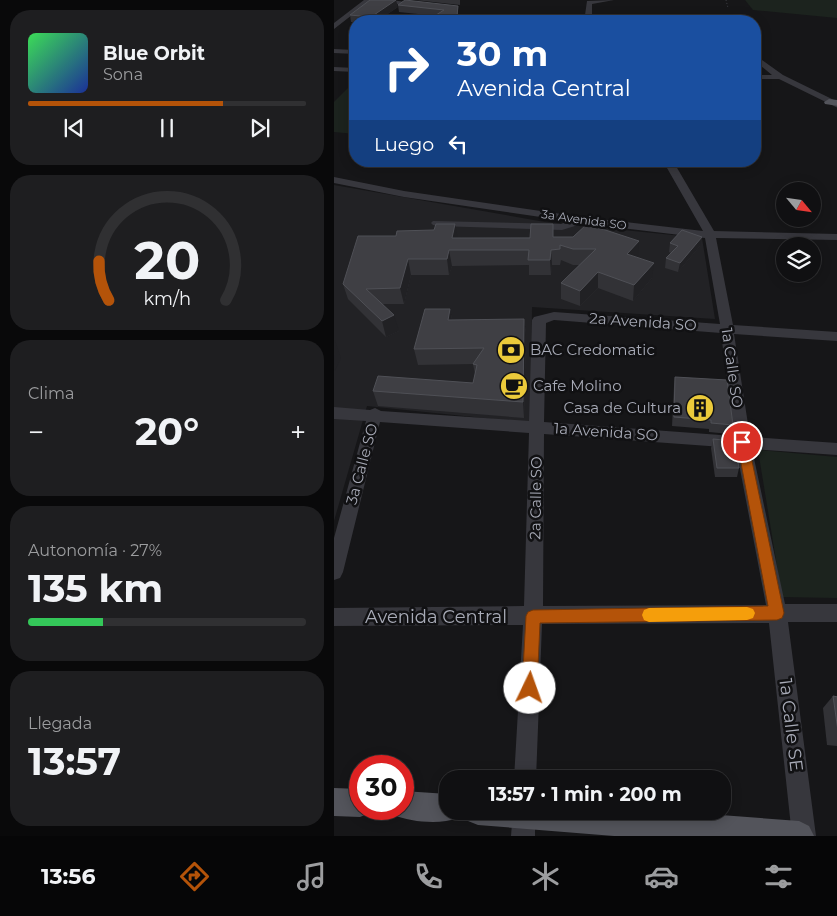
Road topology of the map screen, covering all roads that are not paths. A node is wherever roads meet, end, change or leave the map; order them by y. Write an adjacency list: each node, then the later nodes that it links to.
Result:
1 (368, 0): 7 (street)
2 (373, 0): 4 (street)
3 (611, 0): 9 (street)
4 (427, 6)
5 (463, 9): 8 (street)
6 (349, 15): 11 (street)
7 (350, 15)
8 (464, 15)
9 (589, 15)
10 (346, 25): 11 (street)
11 (336, 26)
12 (334, 51): 13 (street)
13 (349, 52)
14 (761, 62): 18 (street)
15 (334, 69): 16 (street)
16 (349, 70)
17 (761, 77): 18 (street)
18 (780, 77): 19 (street)
19 (835, 104)
20 (671, 167): 24 (street, 1a Calle SO)
21 (334, 180): 22 (street, 3a Avenida SO)
22 (576, 220): 23 (street); 24 (street, 3a Avenida SO)
23 (437, 223)
24 (710, 234): 25 (street, 3a Avenida SO); 27 (street, 1a Calle SO)
25 (837, 237)
26 (539, 320): 27 (street, 2a Avenida SO); 31 (street, 2a Calle SO)
27 (727, 328): 28 (street, 2a Avenida SO); 32 (street, 1a Calle SO)
28 (837, 337)
29 (334, 413): 30 (street, 1a Avenida SO)
30 (375, 414): 31 (street, 1a Avenida SO); 34 (street, 3a Calle SO)
31 (538, 427): 32 (street, 1a Avenida SO); 37 (street, 2a Calle SO)
32 (742, 442): 33 (street, 1a Avenida SO); 36 (street, 1a Calle SO)
33 (837, 449)
34 (334, 572)
35 (837, 612): 36 (street, Avenida Central)
36 (777, 613): 37 (street, Avenida Central); 46 (street, 1a Calle SE)
37 (533, 616): 38 (street, Avenida Central); 39 (street, 2a Calle SO)
38 (334, 617)
39 (525, 770)
40 (334, 802): 41 (main road)
41 (349, 803)
42 (414, 806): 43 (main road)
43 (439, 807)
44 (523, 821): 45 (main road)
45 (799, 836)
46 (804, 836)

